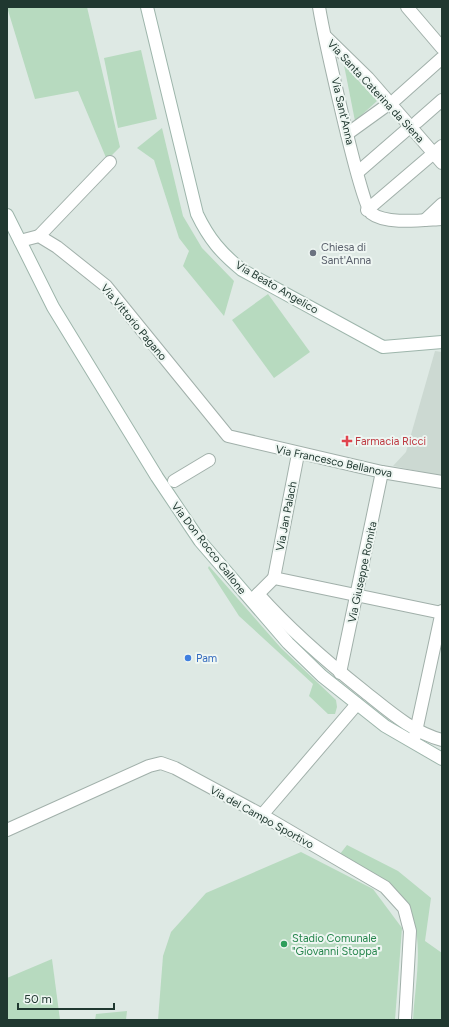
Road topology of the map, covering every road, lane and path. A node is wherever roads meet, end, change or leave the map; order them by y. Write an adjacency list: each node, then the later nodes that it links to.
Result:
1 (147, 7): 22 (street, Via Beato Angelico)
2 (319, 7): 4 (street, Via Sant'Anna)
3 (407, 7): 5 (street)
4 (325, 36): 8 (street, Via Santa Caterina da Siena); 10 (street, Via Sant'Anna)
5 (442, 48)
6 (442, 58): 8 (street)
7 (442, 100): 9 (street)
8 (393, 101): 9 (street, Via Santa Caterina da Siena); 10 (street)
9 (414, 124): 11 (street, Via Santa Caterina da Siena); 14 (street)
10 (348, 134): 14 (street, Via Sant'Anna)
11 (438, 149): 13 (street, Via Santa Caterina da Siena); 16 (street)
12 (110, 162): 20 (street)
13 (442, 163)
14 (358, 172): 16 (street, Via Sant'Anna)
15 (442, 204): 19 (street)
16 (369, 211): 19 (street)
17 (7, 215): 21 (street, Via Don Rocco Gallone)
18 (442, 219): 19 (street)
19 (425, 220)
20 (39, 236): 21 (street); 23 (street, Via Vittorio Pagano)
21 (20, 241): 31 (street, Via Don Rocco Gallone)
22 (442, 342)
23 (228, 436): 24 (street, Via Francesco Bellanova)
24 (298, 454): 26 (street, Via Francesco Bellanova); 29 (street, Via Jan Palach)
25 (209, 460): 27 (street)
26 (382, 472): 28 (street, Via Francesco Bellanova); 30 (street, Via Giuseppe Romita)
27 (174, 481)
28 (442, 482)
29 (274, 578): 30 (street); 31 (street)
30 (357, 595): 32 (street); 33 (street, Via Giuseppe Romita)
31 (254, 597): 33 (street); 34 (street, Via Don Rocco Gallone)
32 (442, 612): 35 (street)
33 (340, 673): 35 (street)
34 (358, 704): 37 (street, Via Don Rocco Gallone); 39 (street)
35 (416, 730): 36 (street); 37 (street)
36 (442, 740)
37 (414, 743): 38 (street, Via Don Rocco Gallone)
38 (442, 759)
39 (262, 815): 40 (street, Via del Campo Sportivo); 41 (street, Via del Campo Sportivo)
40 (7, 830)
41 (405, 1020)

